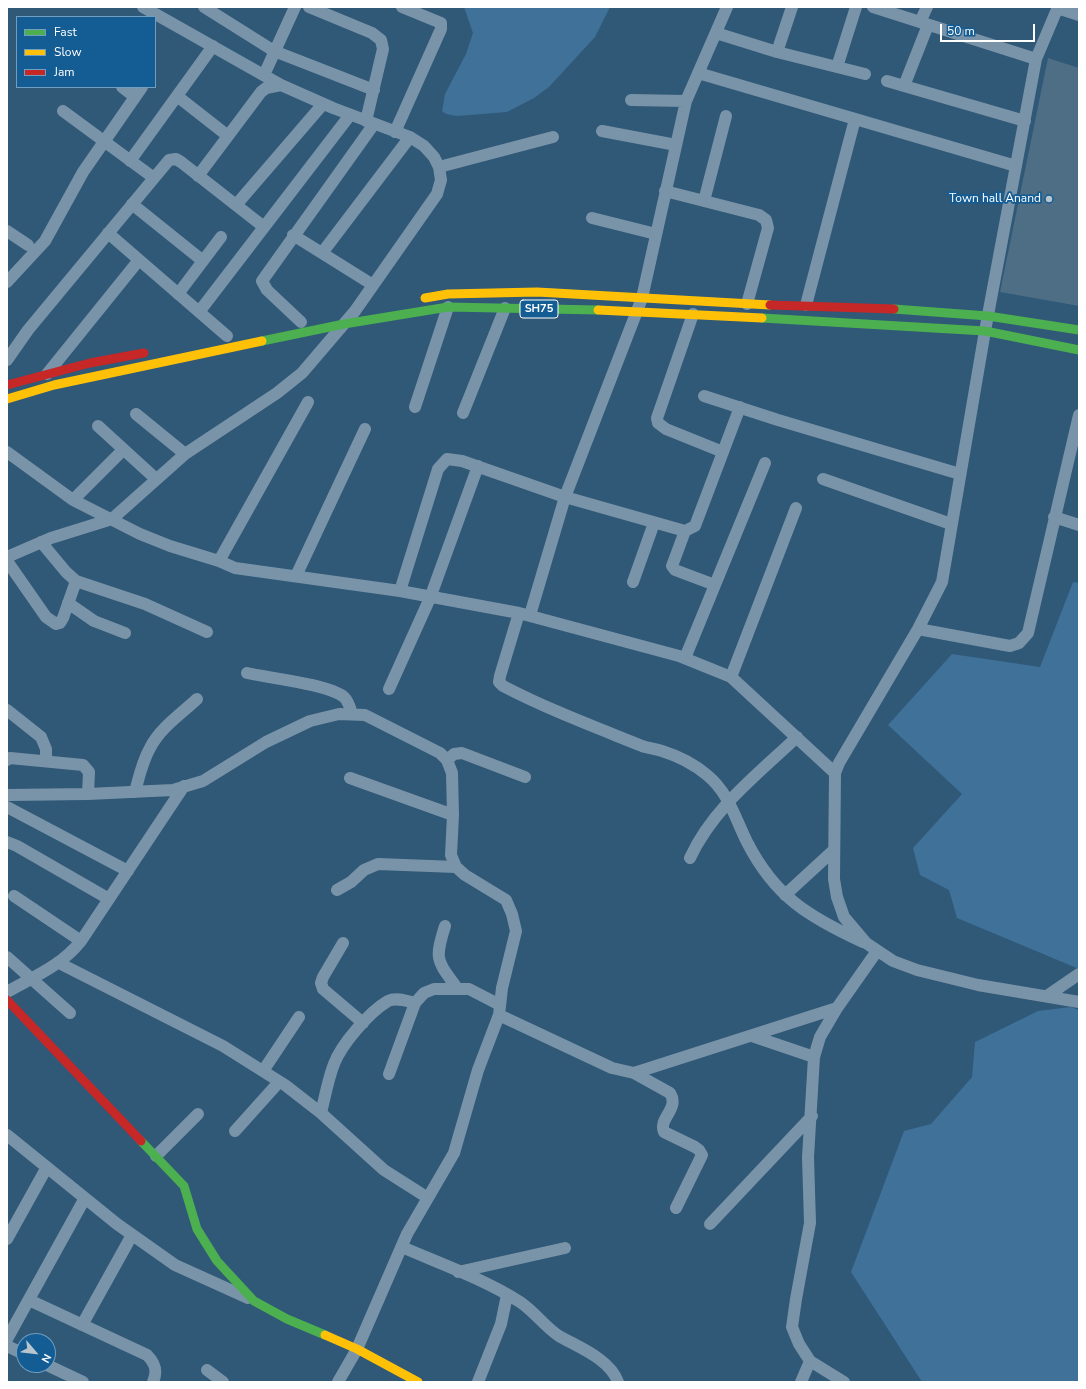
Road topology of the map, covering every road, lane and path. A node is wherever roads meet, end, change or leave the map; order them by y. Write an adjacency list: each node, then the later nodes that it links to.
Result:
1 (143, 7): 15 (street)
2 (204, 7): 16 (street)
3 (295, 7): 16 (street)
4 (309, 7): 27 (street)
5 (402, 7): 40 (street)
6 (727, 7): 14 (street)
7 (792, 7): 17 (street)
8 (856, 7): 19 (street)
9 (873, 7): 13 (street)
10 (927, 7): 13 (street)
11 (1057, 8): 12 (street); 18 (street)
12 (1079, 15)
13 (924, 23): 18 (street); 25 (street)
14 (716, 33): 17 (street); 20 (street)
15 (213, 46): 22 (street); 29 (street)
16 (274, 52): 22 (street); 27 (street)
17 (777, 52): 19 (street)
18 (1036, 59): 37 (street)
19 (837, 68): 21 (street)
20 (698, 73): 31 (street); 36 (street)
21 (865, 74)
22 (264, 75): 24 (street)
23 (887, 81): 25 (street)
24 (281, 85): 32 (street); 41 (street)
25 (904, 86): 37 (street)
26 (125, 88): 28 (street)
27 (374, 90): 38 (street)
28 (139, 92): 44 (street)
29 (177, 96): 41 (street); 46 (street)
30 (631, 100): 31 (street)
31 (686, 101): 45 (street)
32 (323, 104): 34 (street); 54 (street)
33 (63, 112): 44 (street)
34 (350, 115): 38 (street); 56 (street)
35 (726, 116): 52 (street)
36 (855, 119): 47 (street); 72 (street)
37 (1025, 121): 47 (street)
38 (370, 123): 40 (street); 60 (street)
39 (602, 131): 45 (street)
40 (395, 132): 43 (street)
41 (228, 136): 49 (street)
42 (553, 137): 48 (street)
43 (410, 138): 48 (street); 63 (street)
44 (104, 142): 46 (street); 66 (street)
45 (676, 145): 51 (street)
46 (130, 161): 50 (street)
47 (1016, 166): 80 (street)
48 (439, 167): 67 (street)
49 (198, 176): 50 (street); 54 (street)
50 (154, 178): 53 (street)
51 (665, 191): 52 (street); 59 (street)
52 (704, 201): 71 (street)
53 (132, 204): 58 (street); 65 (street)
54 (236, 205): 56 (street)
55 (592, 218): 59 (street)
56 (264, 227): 78 (street)
57 (7, 231): 62 (street)
58 (108, 233): 64 (street); 89 (street)
59 (656, 234): 69 (street)
60 (293, 235): 63 (street); 82 (street)
61 (220, 237): 65 (street)
62 (28, 245)
63 (322, 253): 67 (street)
64 (139, 260): 68 (street); 90 (street)
65 (203, 261): 68 (street)
66 (7, 282)
67 (373, 285): 76 (street)
68 (178, 294): 78 (street)
69 (642, 298): 70 (main road, SH75); 71 (main road, SH75); 77 (street)
70 (417, 300)
71 (747, 304): 72 (main road, SH75)
72 (806, 305): 80 (main road, SH75)
73 (448, 307): 75 (main road, SH75); 81 (main road, SH75); 95 (street)
74 (371, 308): 76 (main road)
75 (505, 308): 77 (main road, SH75); 97 (street)
76 (355, 311): 81 (street)
77 (637, 311): 79 (main road, SH75); 111 (street)
78 (199, 312): 86 (street)
79 (693, 314): 85 (main road, SH75); 104 (street)
80 (988, 316): 84 (main road, SH75); 85 (street)
81 (342, 319): 93 (main road, SH75); 105 (street)
82 (305, 321): 83 (main road)
83 (286, 325)
84 (1079, 330)
85 (985, 331): 87 (main road, SH75); 108 (street)
86 (227, 336)
87 (1079, 350)
88 (150, 351): 90 (main road)
89 (7, 360)
90 (47, 374): 91 (main road)
91 (7, 386)
92 (704, 396): 96 (street)
93 (7, 399)
94 (308, 402): 123 (street)
95 (415, 407)
96 (740, 407): 104 (street); 108 (street)
97 (463, 413)
98 (136, 414): 105 (street)
99 (1078, 421): 114 (street)
100 (98, 426): 102 (street)
101 (365, 429): 124 (street)
102 (123, 450): 110 (street); 112 (street)
103 (7, 452): 112 (street)
104 (723, 452): 119 (street)
105 (185, 454): 110 (street)
106 (765, 463): 127 (street)
107 (478, 466): 111 (street); 128 (street); 129 (street)
108 (960, 474): 117 (street)
109 (823, 478): 117 (street)
110 (156, 479): 115 (street)
111 (565, 497): 116 (street); 131 (street)
112 (74, 500): 115 (street)
113 (796, 508): 137 (street)
114 (1054, 517): 118 (street); 132 (street)
115 (112, 519): 120 (street); 123 (street)
116 (654, 523): 119 (street); 126 (street)
117 (951, 524): 132 (street)
118 (1079, 525)
119 (686, 531): 127 (street)
120 (42, 542): 121 (street); 125 (street)
121 (7, 557)
122 (7, 561): 130 (street)
123 (219, 561): 124 (street)
124 (296, 576): 128 (street)
125 (76, 581): 130 (street); 133 (street)
126 (633, 582)
127 (715, 585): 135 (street)
128 (400, 591): 129 (street)
129 (430, 598): 131 (street); 138 (street)
130 (68, 604): 134 (street)
131 (525, 614): 135 (street); 153 (street)
132 (918, 629): 146 (street)
133 (208, 632)
134 (125, 633)
135 (685, 658): 137 (street)
136 (247, 673): 141 (street)
137 (731, 677): 142 (street)
138 (389, 690)
139 (197, 699): 150 (street)
140 (7, 710): 144 (street)
141 (352, 714): 145 (street); 149 (street)
142 (797, 738): 146 (street); 153 (street)
143 (8, 757): 144 (street)
144 (46, 760): 151 (street)
145 (447, 760): 147 (street); 155 (street)
146 (835, 773): 157 (street)
147 (525, 777)
148 (350, 778): 155 (street)
149 (184, 786): 150 (street); 160 (street)
150 (135, 792): 151 (street)
151 (88, 794): 152 (street)
152 (7, 795)
153 (729, 801): 158 (street); 162 (street)
154 (7, 807): 160 (street)
155 (453, 815): 159 (street)
156 (7, 842): 164 (street)
157 (834, 850): 162 (street); 168 (street)
158 (690, 858)
159 (456, 867): 161 (street); 181 (street)
160 (128, 871): 164 (street)
161 (337, 890)
162 (785, 895): 168 (street)
163 (14, 896): 166 (street)
164 (109, 899): 166 (street)
165 (445, 926): 174 (street)
166 (82, 941): 171 (street)
167 (343, 943): 184 (street)
168 (866, 943): 169 (street)
169 (877, 951): 176 (street); 180 (street)
170 (7, 957): 173 (street)
171 (59, 963): 173 (street); 187 (street)
172 (1079, 974): 176 (street)
173 (30, 979): 175 (street); 182 (street)
174 (457, 988): 179 (street); 181 (street)
175 (7, 992)
176 (1047, 996): 178 (street)
177 (7, 1000): 196 (main road)
178 (1079, 1002)
179 (415, 1003): 184 (street); 189 (street)
180 (837, 1008): 185 (street); 186 (street)
181 (500, 1010): 188 (street); 199 (street)
182 (70, 1013)
183 (299, 1017): 187 (street)
184 (363, 1023): 191 (street)
185 (752, 1036): 186 (street); 188 (street)
186 (814, 1057): 193 (street)
187 (263, 1071): 190 (street)
188 (634, 1073): 200 (street)
189 (389, 1074)
190 (279, 1082): 191 (street); 194 (street)
191 (321, 1112): 199 (street)
192 (198, 1114): 196 (street)
193 (812, 1116): 201 (street); 213 (street)
194 (235, 1131)
195 (7, 1134): 197 (street)
196 (156, 1156): 209 (main road)
197 (47, 1167): 198 (street); 202 (street)
198 (85, 1198): 203 (street); 208 (street)
199 (428, 1198): 204 (street)
200 (676, 1208)
201 (710, 1224)
202 (8, 1235)
203 (132, 1235): 209 (street); 210 (street)
204 (402, 1247): 206 (street); 212 (street)
205 (564, 1248): 206 (street)
206 (458, 1272): 207 (street)
207 (507, 1295): 221 (street); 222 (street)
208 (29, 1300): 210 (street); 211 (street)
209 (254, 1300): 212 (main road)
210 (82, 1325): 217 (street)
211 (7, 1339)
212 (357, 1349): 219 (street); 220 (main road)
213 (810, 1361): 223 (street); 224 (street)
214 (56, 1369): 216 (street)
215 (207, 1370): 218 (street)
216 (83, 1382)
217 (153, 1382)
218 (223, 1382)
219 (338, 1382)
220 (418, 1382)
221 (478, 1382)
222 (618, 1382)
223 (801, 1382)
224 (844, 1382)

